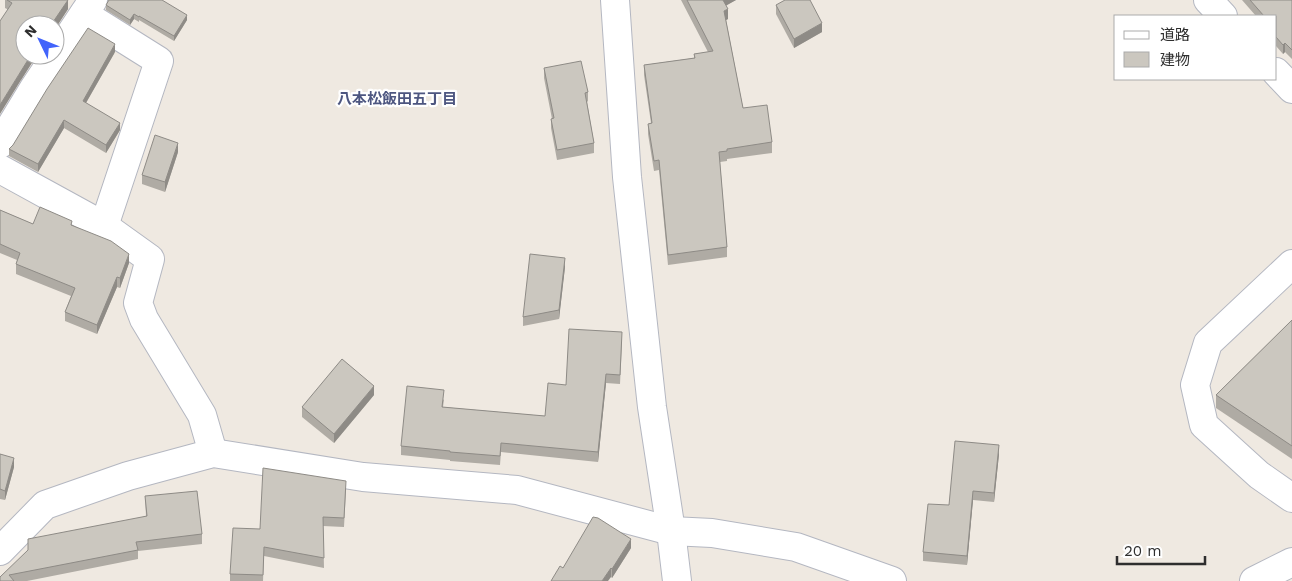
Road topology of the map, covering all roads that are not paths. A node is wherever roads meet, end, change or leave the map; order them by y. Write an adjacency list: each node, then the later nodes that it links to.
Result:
1 (615, 0): 13 (street)
2 (1208, 0): 4 (street)
3 (89, 7): 7 (street); 9 (street)
4 (1222, 15)
5 (1277, 73): 6 (street)
6 (1292, 89)
7 (0, 144)
8 (0, 169): 9 (street)
9 (104, 226): 11 (street)
10 (1292, 264): 12 (street)
11 (213, 453): 13 (street); 14 (street)
12 (1292, 498)
13 (671, 531): 16 (street); 17 (street)
14 (0, 551)
15 (1292, 562): 18 (street)
16 (677, 581)
17 (892, 581)
18 (1254, 581)

